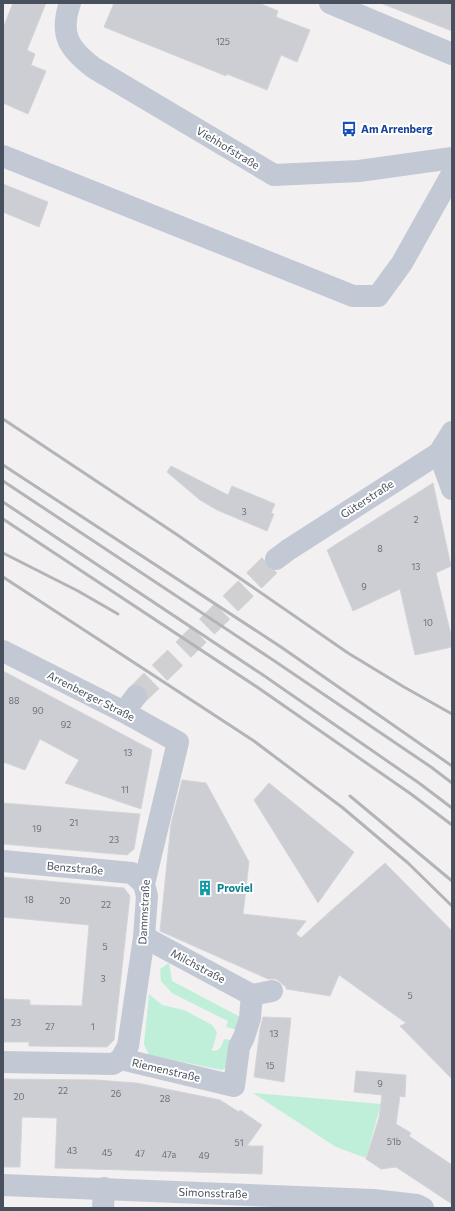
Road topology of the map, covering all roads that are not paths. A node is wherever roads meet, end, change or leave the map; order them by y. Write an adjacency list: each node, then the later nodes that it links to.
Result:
1 (70, 3): 5 (street, Viehhofstraße)
2 (330, 3): 3 (street)
3 (452, 54)
4 (3, 156): 6 (street)
5 (452, 158)
6 (452, 174)
7 (452, 432): 8 (street, Güterstraße)
8 (439, 453): 9 (street); 10 (street, Güterstraße)
9 (452, 489)
10 (276, 559)
11 (3, 651): 12 (street, Arrenberger Straße)
12 (178, 742): 14 (street, Dammstraße)
13 (3, 862): 14 (street, Benzstraße)
14 (144, 884): 15 (street, Dammstraße)
15 (144, 937): 16 (street, Dammstraße); 18 (street, Milchstraße)
16 (121, 1059): 17 (street, Riemenstraße); 18 (street, Riemenstraße)
17 (3, 1062)
18 (234, 1086)
19 (3, 1185): 20 (street, Simonsstraße)
20 (103, 1198): 21 (street, Simonsstraße)
21 (212, 1200): 22 (street, Simonsstraße)
22 (375, 1204): 23 (street, Simonsstraße)
23 (423, 1208)

